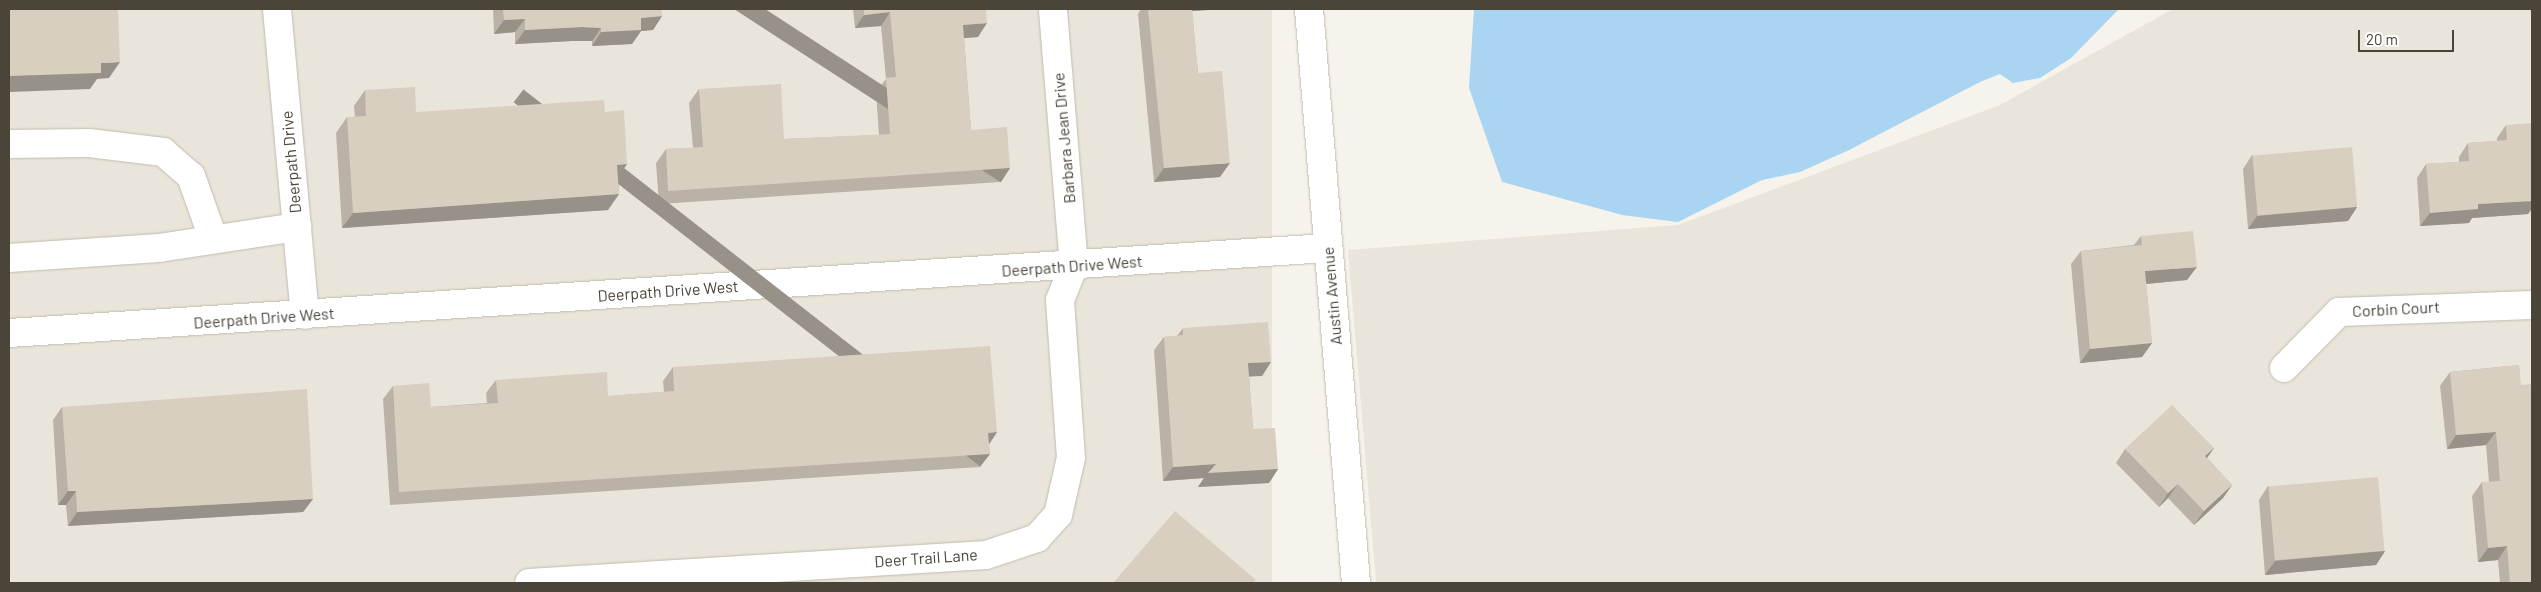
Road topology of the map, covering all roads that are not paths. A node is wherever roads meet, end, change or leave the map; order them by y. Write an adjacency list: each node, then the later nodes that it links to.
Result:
1 (277, 9): 5 (street, Deerpath Drive)
2 (1053, 9): 9 (street, Barbara Jean Drive)
3 (1309, 9): 7 (street, Austin Avenue)
4 (9, 144): 6 (street)
5 (297, 227): 6 (street); 11 (street, Deerpath Drive)
6 (213, 238): 8 (street)
7 (1328, 248): 9 (street, Deerpath Drive West); 15 (street, Austin Avenue)
8 (9, 258)
9 (1074, 266): 11 (street, Deerpath Drive West); 14 (street, Deer Trail Lane)
10 (2532, 305): 13 (street, Corbin Court)
11 (305, 316): 12 (street, Deerpath Drive West)
12 (9, 333)
13 (2284, 368)
14 (529, 583)
15 (1356, 583)

